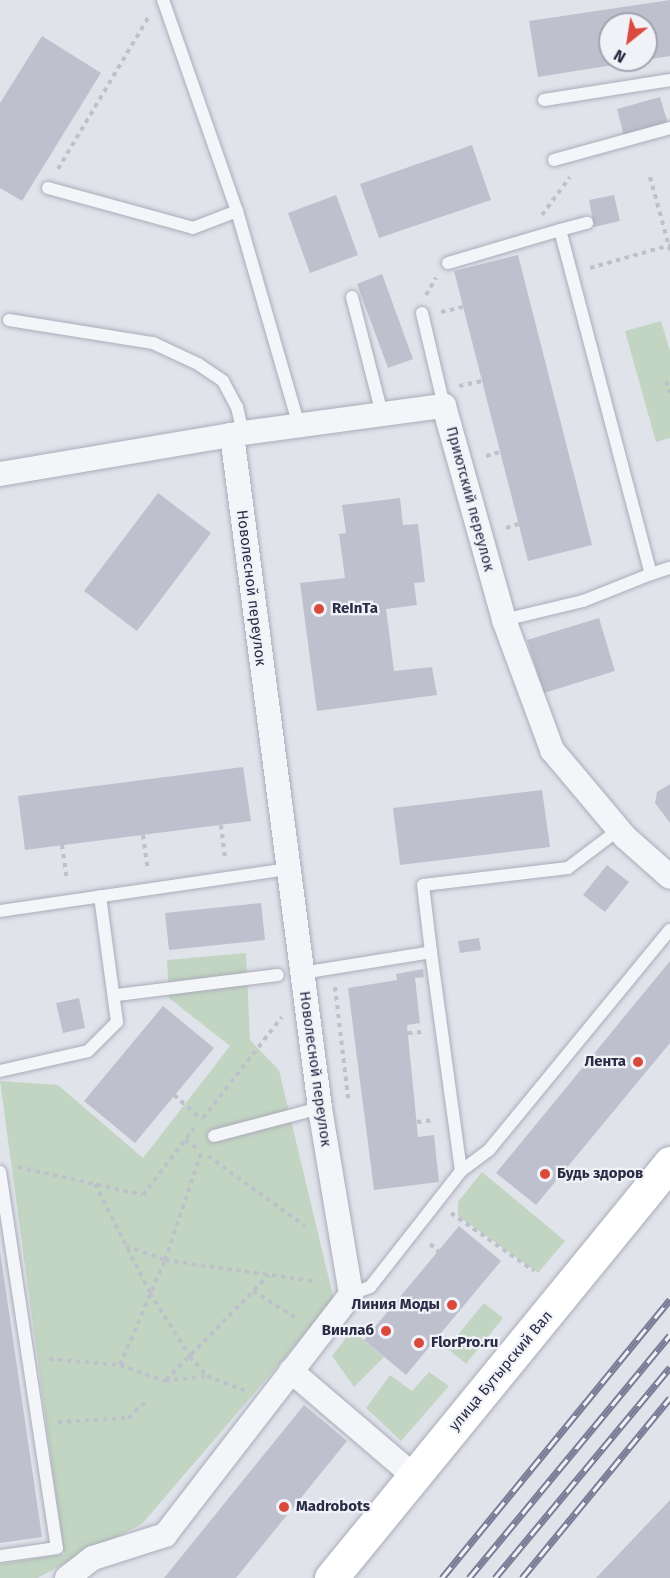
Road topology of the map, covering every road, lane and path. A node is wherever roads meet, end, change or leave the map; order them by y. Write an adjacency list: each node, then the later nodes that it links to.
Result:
1 (158, 4): 8 (path); 9 (lane)
2 (670, 80): 3 (lane)
3 (544, 100)
4 (670, 128): 5 (lane)
5 (590, 150): 6 (lane); 12 (path)
6 (554, 160)
7 (650, 177): 13 (path)
8 (48, 188): 9 (lane)
9 (237, 211): 26 (lane)
10 (587, 223): 11 (lane)
11 (560, 230): 12 (lane); 15 (lane)
12 (526, 237): 14 (lane)
13 (670, 247): 15 (path)
14 (448, 263): 18 (path)
15 (571, 274): 30 (lane)
16 (352, 297): 25 (lane)
17 (462, 307): 19 (path)
18 (422, 313): 24 (lane)
19 (437, 313)
20 (9, 320): 27 (lane)
21 (482, 381): 24 (path)
22 (666, 381): 23 (path)
23 (670, 393)
24 (450, 397): 25 (street, Приютский переулок); 31 (street, Приютский переулок)
25 (382, 414): 26 (street, Приютский переулок)
26 (299, 426): 27 (street, Приютский переулок)
27 (238, 434): 28 (street, Приютский переулок); 36 (street, Новолесной переулок)
28 (0, 474)
29 (670, 568): 30 (lane)
30 (651, 574): 31 (lane)
31 (504, 620): 33 (street, Приютский переулок)
32 (221, 825): 37 (path)
33 (618, 830): 38 (street, Приютский переулок); 44 (lane)
34 (143, 835): 39 (path)
35 (62, 845): 41 (path)
36 (288, 869): 37 (lane); 45 (street, Новолесной переулок)
37 (228, 877): 39 (lane)
38 (670, 877)
39 (150, 889): 40 (lane)
40 (100, 896): 41 (lane); 46 (lane)
41 (70, 900): 42 (lane)
42 (0, 911)
43 (670, 930): 57 (lane)
44 (431, 952): 45 (lane); 57 (lane)
45 (290, 974): 46 (lane); 50 (street, Новолесной переулок)
46 (117, 995): 48 (lane)
47 (283, 1016): 51 (path)
48 (0, 1071)
49 (174, 1095): 51 (path)
50 (320, 1108): 52 (lane); 68 (street, Новолесной переулок)
51 (202, 1119): 53 (path)
52 (214, 1136): 54 (path)
53 (185, 1140): 54 (path); 58 (path)
54 (201, 1151): 60 (path); 62 (path)
55 (670, 1163): 79 (street, улица Бутырский Вал)
56 (5, 1168): 58 (path); 71 (lane)
57 (461, 1172): 59 (lane)
58 (95, 1184): 61 (path)
59 (437, 1203): 63 (path); 68 (lane)
60 (305, 1226)
61 (125, 1245): 62 (path); 67 (path)
62 (165, 1260): 64 (path); 67 (path)
63 (534, 1271)
64 (269, 1275): 65 (path); 66 (path)
65 (313, 1281)
66 (253, 1291): 69 (path); 70 (path)
67 (150, 1293): 70 (path); 72 (path)
68 (351, 1294): 69 (street)
69 (322, 1333): 73 (street)
70 (190, 1356): 74 (path); 75 (path)
71 (29, 1358): 72 (path); 78 (lane)
72 (120, 1365): 75 (path)
73 (291, 1371): 76 (street); 79 (street)
74 (207, 1376): 75 (path); 76 (path)
75 (165, 1380)
76 (269, 1400): 81 (street)
77 (147, 1401): 78 (path)
78 (39, 1423): 80 (lane)
79 (414, 1476): 82 (street, улица Бутырский Вал)
80 (0, 1556)
81 (67, 1578)
82 (331, 1578)

